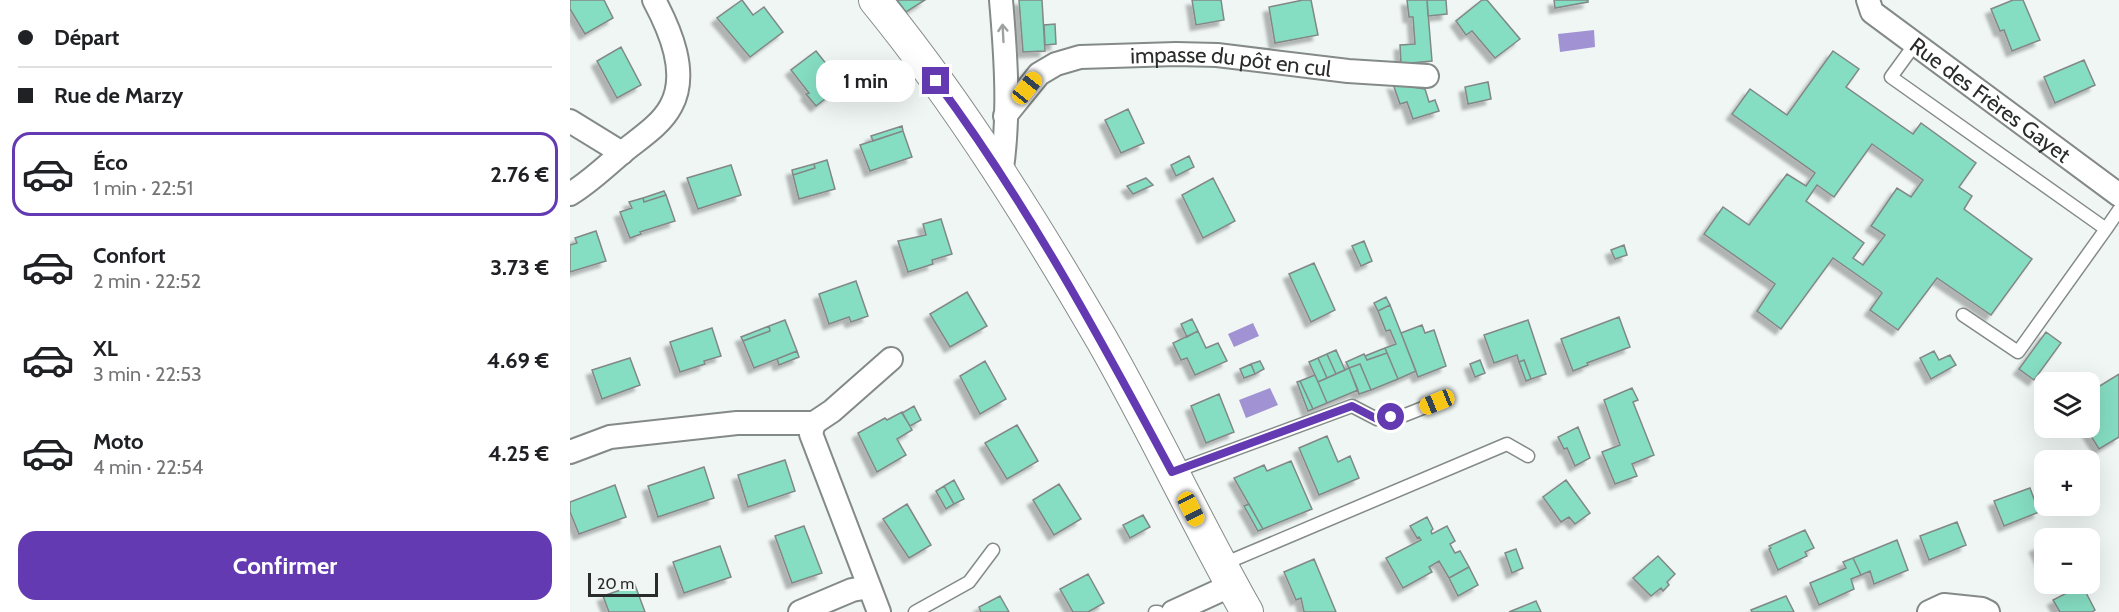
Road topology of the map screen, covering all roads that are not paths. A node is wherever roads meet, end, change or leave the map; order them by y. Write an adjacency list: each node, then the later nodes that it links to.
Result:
1 (654, 0): 11 (street)
2 (875, 0): 12 (main road)
3 (1001, 0): 6 (street, one-way to 3)
4 (1868, 0): 5 (street, Rue des Frères Gayet)
5 (1915, 44): 14 (street, Rue des Frères Gayet); 16 (lane)
6 (1005, 65): 7 (street); 9 (street)
7 (1039, 74): 8 (street, impasse du pôt en cul); 9 (street)
8 (1427, 76)
9 (1005, 116): 12 (street)
10 (570, 121): 11 (street)
11 (622, 153): 13 (street)
12 (1001, 175): 23 (main road)
13 (570, 195)
14 (2119, 195)
15 (2119, 210): 16 (lane)
16 (2106, 229): 17 (lane)
17 (1963, 315)
18 (891, 359): 20 (street)
19 (1437, 402): 23 (lane)
20 (814, 423): 21 (street); 26 (street)
21 (570, 452)
22 (1528, 456): 25 (lane)
23 (1172, 472): 25 (main road)
24 (993, 550): 29 (lane)
25 (1226, 575): 30 (street); 31 (main road)
26 (869, 587): 27 (street); 28 (street)
27 (800, 612)
28 (879, 612)
29 (915, 612)
30 (1173, 612)
31 (1247, 612)
32 (1929, 612): 33 (street)
33 (1988, 612)

